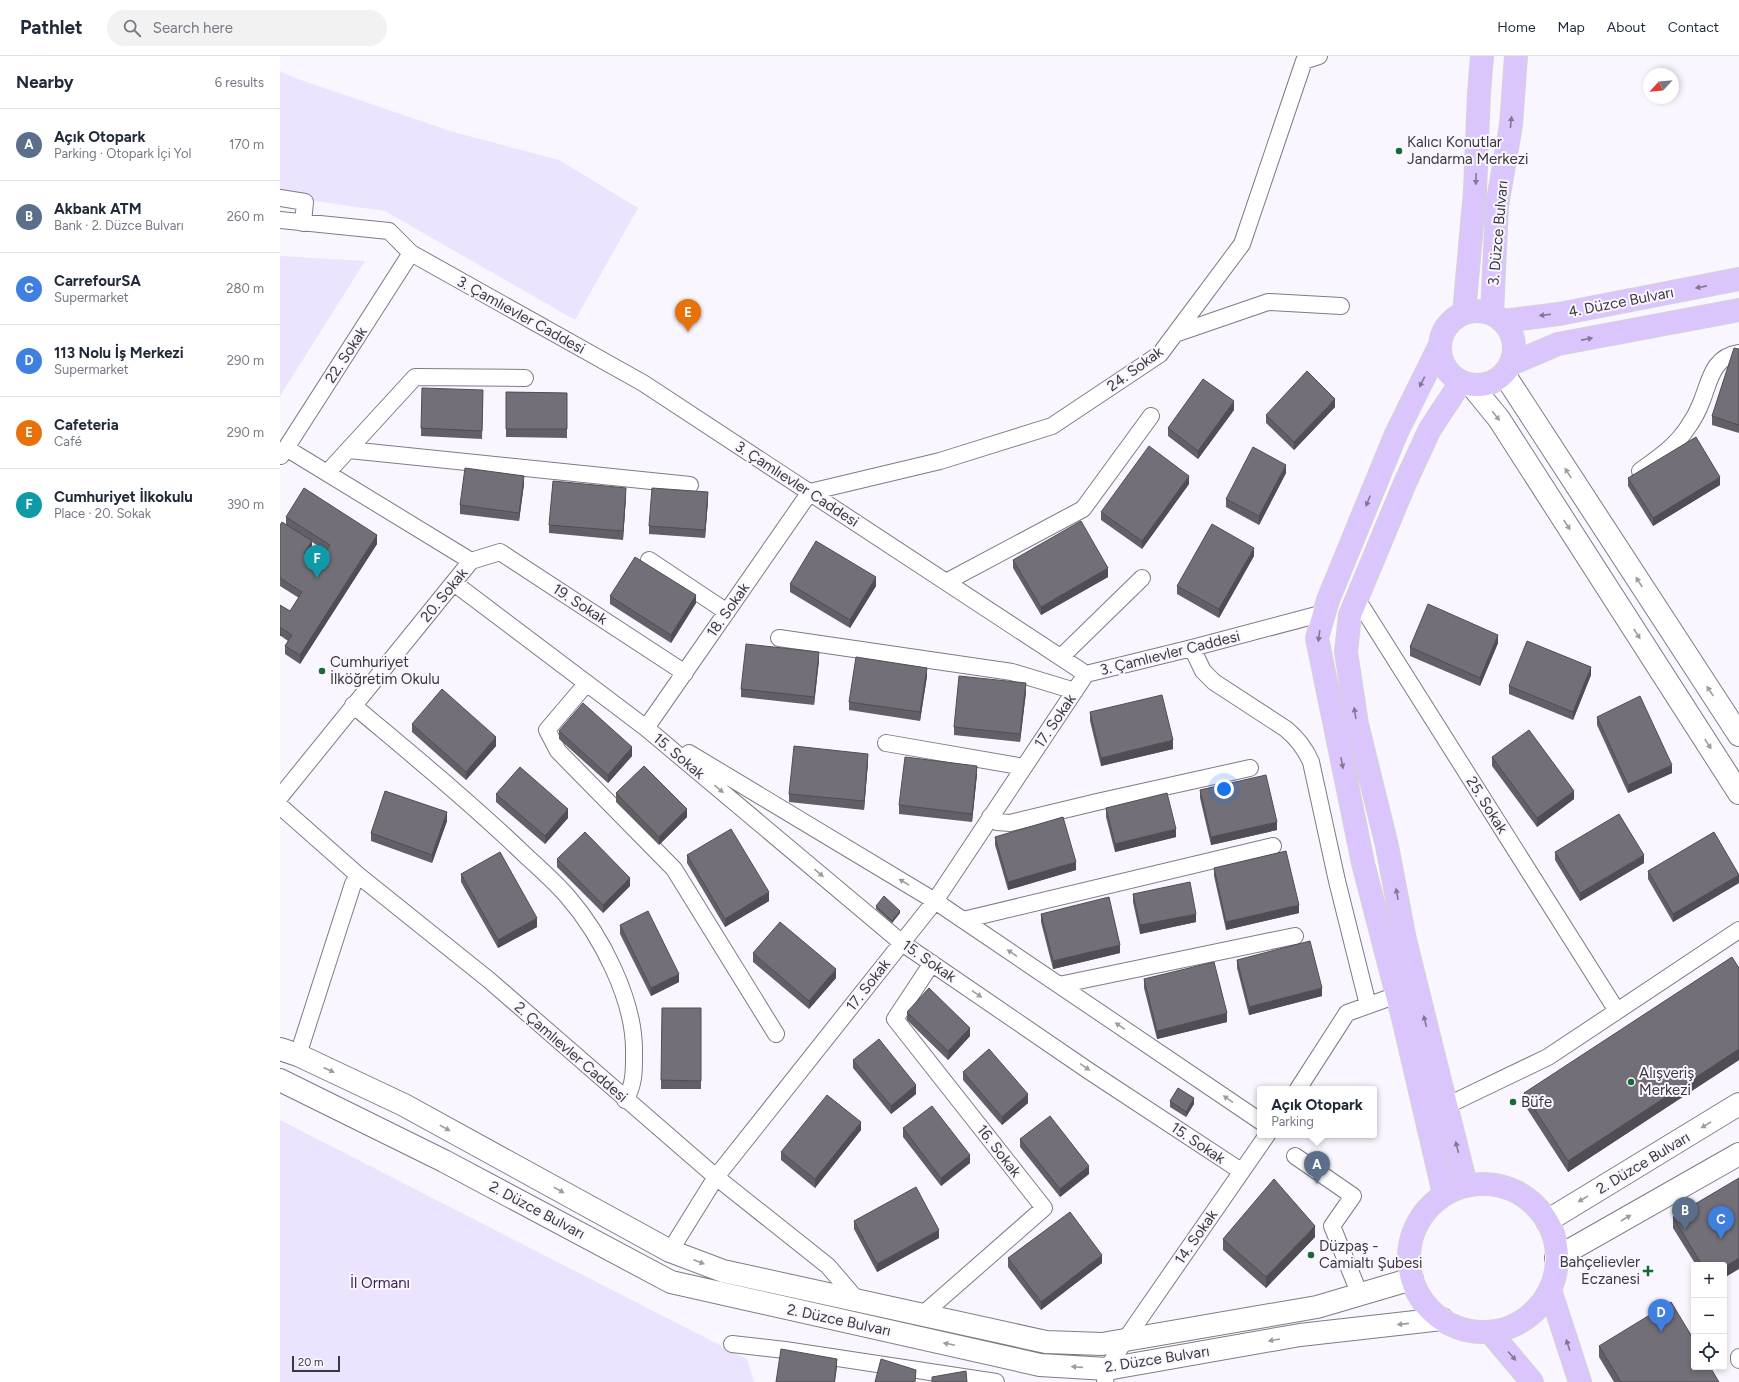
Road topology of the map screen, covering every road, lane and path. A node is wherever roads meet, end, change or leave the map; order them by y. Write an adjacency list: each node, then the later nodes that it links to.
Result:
1 (1319, 56): 13 (street, 24. Sokak)
2 (1482, 56): 11 (main road, 3. Düzce Bulvarı, one-way to 11)
3 (1516, 56): 12 (main road, 3. Düzce Bulvarı, one-way to 3)
4 (280, 198): 6 (street)
5 (280, 220): 6 (street, 3. Çamlıevler Caddesi)
6 (303, 223): 7 (street, 3. Çamlıevler Caddesi)
7 (411, 253): 21 (street, 22. Sokak); 25 (street, 3. Çamlıevler Caddesi)
8 (1739, 279): 12 (main road, 4. Düzce Bulvarı, one-way to 12)
9 (1341, 306): 13 (street)
10 (1739, 310): 16 (main road, 4. Düzce Bulvarı, one-way to 10)
11 (1464, 313): 12 (main road); 14 (main road)
12 (1497, 317): 16 (main road)
13 (1175, 334): 25 (street, 24. Sokak)
14 (1439, 348): 18 (main road); 33 (main road, one-way to 33)
15 (1739, 353): 22 (street)
16 (1507, 369): 18 (main road); 43 (street, one-way to 16)
17 (525, 378): 20 (street)
18 (1466, 384): 31 (main road); 47 (street, one-way to 47)
19 (1151, 416): 29 (street)
20 (349, 450): 23 (street); 24 (street)
21 (283, 453): 23 (street, 20. Sokak)
22 (1640, 470)
23 (327, 473): 27 (street, 20. Sokak)
24 (690, 486)
25 (810, 492): 29 (street, 3. Çamlıevler Caddesi); 32 (street, 18. Sokak)
26 (649, 560): 32 (street)
27 (471, 561): 30 (street, 20. Sokak); 37 (street, 19. Sokak)
28 (1142, 578): 36 (street)
29 (946, 582): 36 (street, 3. Çamlıevler Caddesi)
30 (454, 583): 39 (street); 41 (street, 20. Sokak)
31 (1357, 599): 62 (street, 25. Sokak); 69 (main road, one-way to 31)
32 (727, 612): 37 (street, 18. Sokak)
33 (1324, 613): 35 (street, 3. Çamlıevler Caddesi); 60 (main road, one-way to 60)
34 (779, 638): 40 (street)
35 (1192, 648): 38 (street, 3. Çamlıevler Caddesi); 61 (street)
36 (1061, 657): 38 (street, 3. Çamlıevler Caddesi)
37 (685, 673): 42 (street, 18. Sokak)
38 (1086, 674): 40 (street, 17. Sokak)
39 (587, 683): 42 (street); 63 (street)
40 (1075, 691): 45 (street, 17. Sokak)
41 (353, 705): 48 (street, 20. Sokak); 67 (street)
42 (646, 728): 53 (street, 15. Sokak, one-way to 42); 57 (street, 15. Sokak, one-way to 57)
43 (1739, 735)
44 (886, 743): 45 (street)
45 (1024, 767): 50 (street, 17. Sokak)
46 (1250, 768): 50 (street)
47 (1739, 793)
48 (280, 797)
49 (280, 806): 52 (street, 2. Çamlıevler Caddesi)
50 (990, 817): 53 (street, 17. Sokak)
51 (1273, 846): 54 (street)
52 (358, 875): 64 (street); 67 (street, 2. Çamlıevler Caddesi)
53 (935, 901): 54 (street, 15. Sokak); 57 (street, 17. Sokak)
54 (963, 920): 59 (street, 15. Sokak, one-way to 54)
55 (1739, 930): 62 (street)
56 (1295, 936): 59 (street)
57 (902, 943): 58 (street, 15. Sokak); 75 (street, 17. Sokak)
58 (932, 963): 74 (street, 15. Sokak, one-way to 74); 85 (street, 16. Sokak)
59 (1059, 985): 70 (street, 15. Sokak, one-way to 59)
60 (1397, 995): 61 (street); 77 (main road)
61 (1368, 1005): 66 (street)
62 (1617, 1011): 69 (street)
63 (776, 1034)
64 (289, 1052): 79 (street, 2. Düzce Bulvarı, one-way to 79)
65 (280, 1080): 90 (street, 2. Düzce Bulvarı, one-way to 65)
66 (1300, 1086)
67 (626, 1100): 75 (street, 2. Çamlıevler Caddesi)
68 (1739, 1104): 78 (street, 2. Düzce Bulvarı, one-way to 78)
69 (1446, 1106): 76 (main road, one-way to 69)
70 (1257, 1119)
71 (1265, 1138): 74 (street, 14. Sokak)
72 (1739, 1154): 80 (street, one-way to 72)
73 (1295, 1156): 83 (street)
74 (1241, 1172): 88 (street, 14. Sokak)
75 (716, 1177): 79 (street, 17. Sokak); 84 (street, 2. Çamlıevler Caddesi)
76 (1466, 1185): 77 (main road); 78 (main road)
77 (1444, 1194): 81 (main road)
78 (1547, 1221): 80 (main road)
79 (670, 1251): 84 (street, 2. Düzce Bulvarı, one-way to 84)
80 (1556, 1258): 82 (main road)
81 (1412, 1279): 83 (street, 2. Düzce Bulvarı); 86 (main road)
82 (1550, 1290): 87 (main road); 93 (main road, one-way to 82)
83 (1360, 1294): 88 (street, 2. Düzce Bulvarı)
84 (858, 1301): 85 (street, 2. Düzce Bulvarı)
85 (922, 1315): 88 (street, 2. Düzce Bulvarı)
86 (1442, 1319): 87 (main road); 90 (street, 2. Düzce Bulvarı, one-way to 90)
87 (1490, 1332): 92 (main road, one-way to 92)
88 (1125, 1340): 90 (street, 14. Sokak)
89 (732, 1344): 91 (street)
90 (1106, 1376)
91 (996, 1382)
92 (1532, 1382)
93 (1580, 1382)

